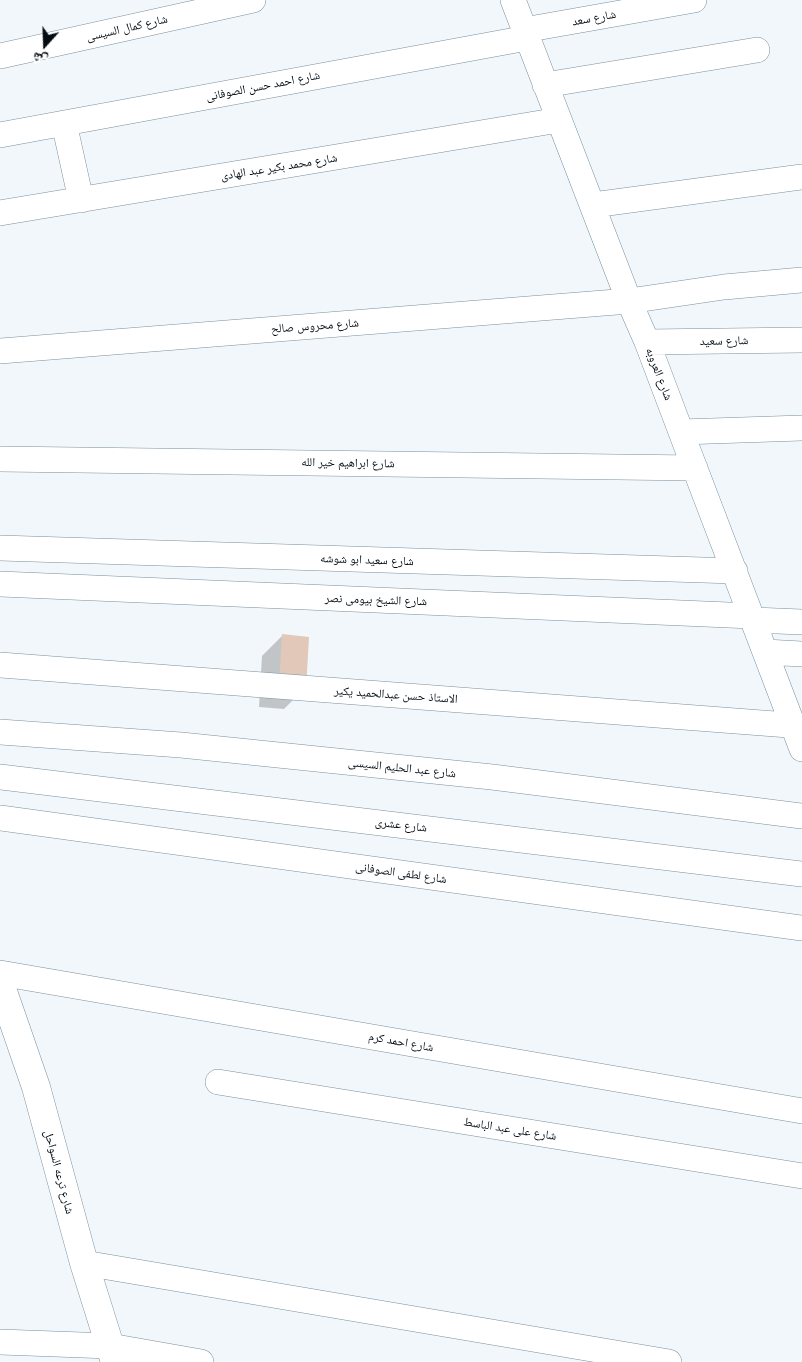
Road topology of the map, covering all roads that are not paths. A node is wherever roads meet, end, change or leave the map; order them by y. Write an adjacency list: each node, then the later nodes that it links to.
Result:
1 (253, 0): 6 (street, شارع كمال السيسى)
2 (513, 0): 4 (street, شارع العروبه)
3 (694, 0): 4 (street, شارع سعد)
4 (525, 34): 7 (street, شارع العروبه); 9 (street, شارع احمد حسن الصوفانى)
5 (757, 50): 7 (street)
6 (0, 56)
7 (546, 85): 8 (street, شارع العروبه)
8 (559, 120): 12 (street, شارع محمد بكير عبد الهادى); 13 (street, شارع العروبه)
9 (64, 123): 10 (street, شارع احمد حسن الصوفانى); 12 (street)
10 (0, 135)
11 (802, 177): 13 (street)
12 (82, 200): 14 (street, شارع محمد بكير عبد الهادى)
13 (593, 205): 16 (street, شارع العروبه)
14 (0, 213)
15 (802, 280): 16 (street, شارع محروس صالح)
16 (629, 301): 18 (street, شارع العروبه); 19 (street, شارع محروس صالح)
17 (802, 340): 18 (street, شارع سعيد)
18 (647, 342): 21 (street, شارع العروبه)
19 (0, 351)
20 (802, 428): 21 (street)
21 (682, 432): 23 (street, شارع العروبه)
22 (0, 459): 23 (street, شارع ابراهيم خير الله)
23 (695, 468): 25 (street, شارع العروبه)
24 (0, 548): 25 (street, شارع سعيد ابو شوشه)
25 (734, 571): 27 (street, شارع العروبه)
26 (0, 584): 27 (street, شارع الشيخ بيومى نصر)
27 (752, 618): 28 (street, شارع الشيخ بيومى نصر); 29 (street, شارع العروبه)
28 (802, 622)
29 (765, 652): 30 (street); 32 (street, شارع العروبه)
30 (802, 654)
31 (0, 666): 32 (street, الاستاذ حسن عبدالحميد يكير)
32 (798, 726): 34 (street, شارع العروبه)
33 (0, 732): 36 (street, شارع عبد الحليم السيسى)
34 (802, 749)
35 (0, 777): 38 (street, شارع عشرى)
36 (802, 816)
37 (0, 818): 39 (street, شارع لطفى الصوفانى)
38 (802, 874)
39 (802, 928)
40 (0, 973): 43 (street, شارع احمد كرم)
41 (2, 995): 45 (main road, شارع ترعه السواحل)
42 (218, 1082): 44 (street, شارع على عبد الباسط)
43 (802, 1111)
44 (802, 1176)
45 (84, 1263): 47 (main road, شارع ترعه السواحل); 49 (street)
46 (0, 1342): 47 (street)
47 (113, 1354): 48 (street)
48 (201, 1362)
49 (669, 1362)

